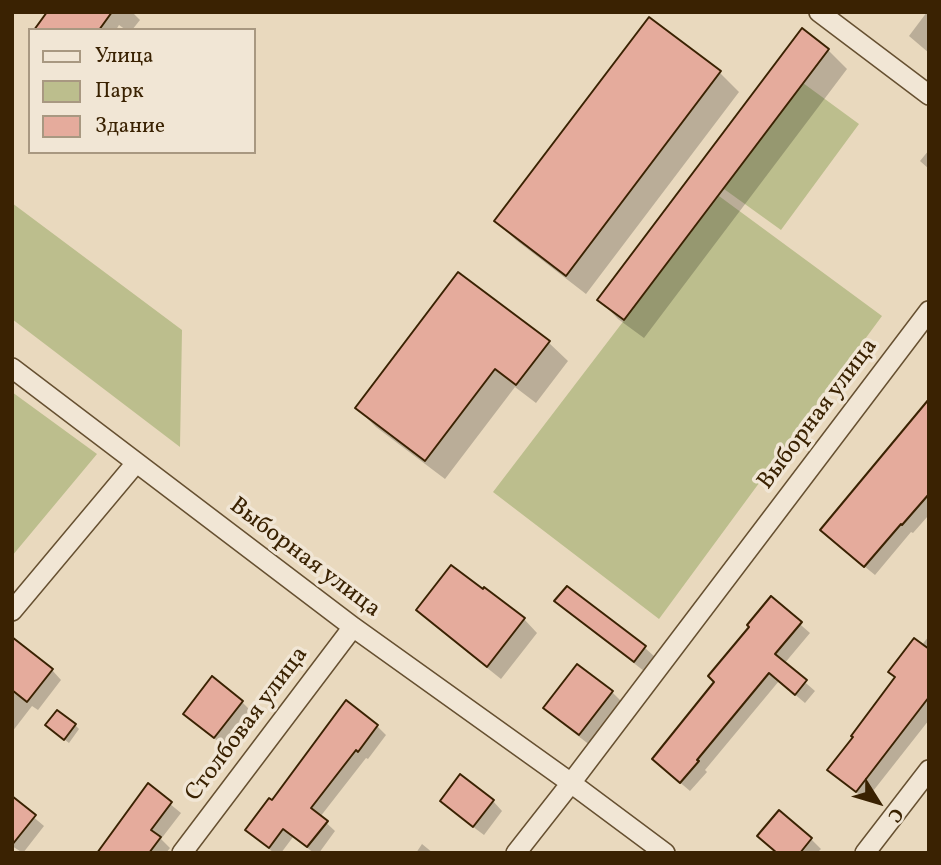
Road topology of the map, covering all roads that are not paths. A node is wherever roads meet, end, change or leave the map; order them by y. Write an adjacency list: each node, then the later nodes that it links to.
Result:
1 (820, 12): 2 (street)
2 (929, 95)
3 (929, 311): 9 (street, Выборная улица)
4 (12, 368): 5 (street, Выборная улица)
5 (136, 463): 6 (street); 7 (street, Выборная улица)
6 (12, 611)
7 (353, 627): 9 (street, Выборная улица); 10 (street, Столбовая улица)
8 (929, 770): 13 (street)
9 (571, 783): 11 (street, Выборная улица); 12 (street, Выборная улица)
10 (182, 853)
11 (516, 853)
12 (665, 853)
13 (865, 853)

